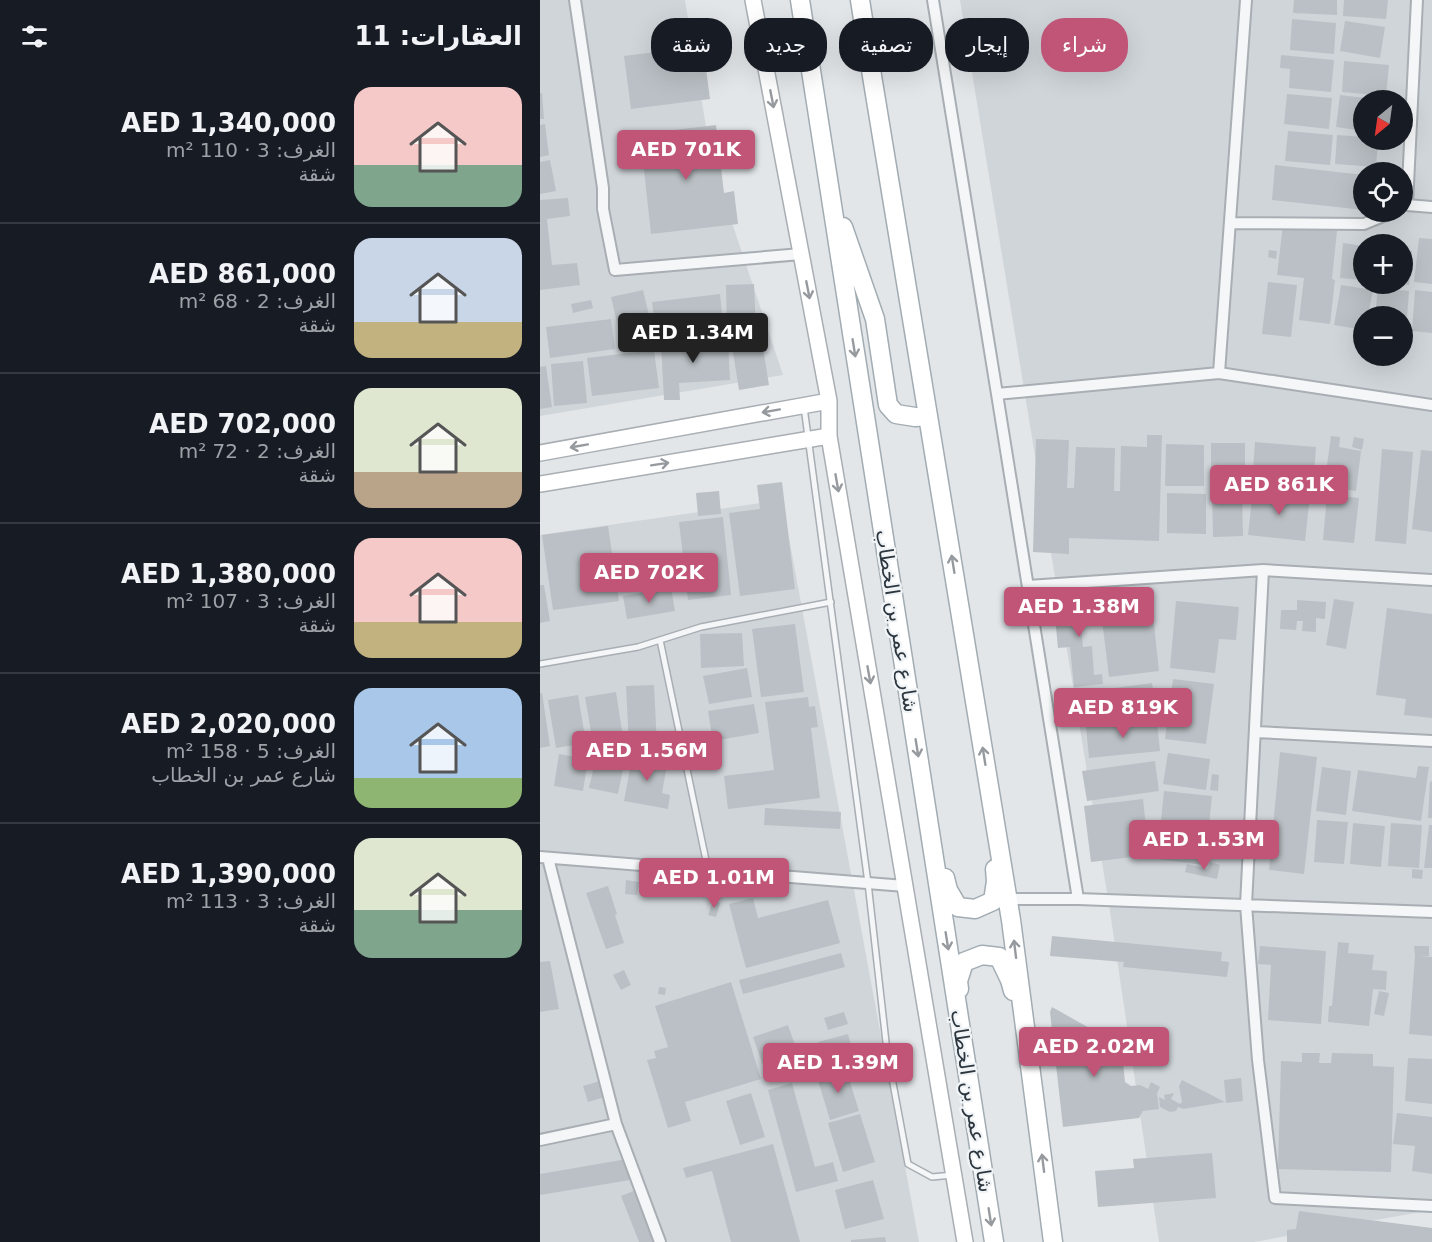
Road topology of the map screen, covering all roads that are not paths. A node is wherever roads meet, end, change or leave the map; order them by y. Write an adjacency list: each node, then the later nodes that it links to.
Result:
1 (575, 0): 14 (street)
2 (753, 0): 14 (street, one-way to 14)
3 (800, 0): 9 (main road, شارع عمر بن الخطاب)
4 (860, 0): 20 (main road)
5 (933, 0): 16 (street)
6 (1246, 0): 13 (street)
7 (1417, 0): 8 (street)
8 (1408, 162)
9 (828, 183): 20 (main road); 34 (main road, شارع عمر بن الخطاب, one-way to 34)
10 (1413, 206): 11 (street)
11 (1432, 207)
12 (1369, 222): 13 (street)
13 (1230, 223): 15 (street)
14 (801, 254): 17 (street, one-way to 17)
15 (1219, 373): 16 (street); 19 (street)
16 (997, 394): 27 (street)
17 (829, 400): 18 (street); 21 (street)
18 (804, 405): 22 (lane); 23 (street, one-way to 23)
19 (1432, 405)
20 (928, 416): 33 (main road, one-way to 20)
21 (829, 436): 22 (street); 38 (street, one-way to 38)
22 (809, 440): 24 (street, one-way to 22); 28 (lane)
23 (540, 453)
24 (540, 484)
25 (1263, 570): 26 (street); 27 (street); 31 (street)
26 (1432, 580)
27 (1028, 586): 40 (street)
28 (831, 602): 29 (lane); 37 (lane)
29 (660, 640): 30 (lane); 36 (lane)
30 (540, 664)
31 (1255, 732): 32 (street); 41 (street)
32 (1432, 741)
33 (989, 785): 34 (main road); 39 (main road)
34 (926, 807): 44 (main road, شارع عمر بن الخطاب, one-way to 44)
35 (544, 858): 36 (street); 45 (street)
36 (708, 870): 37 (street)
37 (868, 883): 38 (street); 47 (lane)
38 (905, 886): 47 (street)
39 (1008, 899): 40 (street); 43 (main road, one-way to 39)
40 (1078, 899): 41 (street)
41 (1246, 905): 42 (street); 48 (street)
42 (1432, 912)
43 (1029, 1060): 44 (main road); 52 (main road, one-way to 43)
44 (969, 1080): 51 (main road, شارع عمر بن الخطاب, one-way to 51)
45 (616, 1124): 46 (street); 49 (street)
46 (540, 1140)
47 (954, 1174): 50 (street)
48 (1432, 1206)
49 (660, 1242)
50 (965, 1242)
51 (994, 1242)
52 (1053, 1242)

